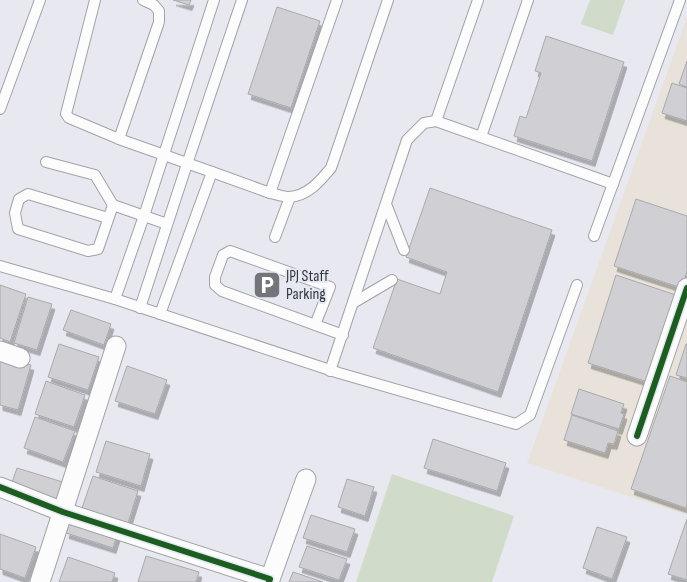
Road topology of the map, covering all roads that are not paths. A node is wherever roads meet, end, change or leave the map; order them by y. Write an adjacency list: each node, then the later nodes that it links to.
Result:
1 (40, 0): 11 (lane)
2 (95, 0): 14 (lane)
3 (142, 0): 14 (lane)
4 (214, 0): 15 (lane)
5 (242, 0): 17 (lane)
6 (337, 0): 20 (lane)
7 (388, 0): 21 (lane)
8 (478, 0): 12 (lane)
9 (528, 0): 13 (lane)
10 (680, 0): 19 (lane)
11 (0, 109)
12 (436, 121): 13 (lane); 22 (lane)
13 (481, 136): 19 (lane)
14 (119, 138): 15 (lane)
15 (163, 154): 17 (lane); 24 (lane)
16 (46, 162): 23 (lane)
17 (187, 164): 18 (lane); 26 (lane)
18 (212, 172): 20 (lane); 37 (lane)
19 (613, 184): 27 (lane)
20 (270, 193): 21 (lane)
21 (290, 197): 28 (lane)
22 (386, 204): 29 (lane); 35 (lane)
23 (113, 205): 24 (lane); 25 (lane)
24 (144, 216): 26 (lane); 34 (lane)
25 (108, 218): 25 (lane)
26 (167, 224): 36 (lane)
27 (594, 236)
28 (275, 237)
29 (404, 250)
30 (0, 266): 34 (lane)
31 (392, 280): 35 (lane)
32 (577, 285): 43 (lane)
33 (687, 288): 44 (street)
34 (115, 299): 36 (lane)
35 (353, 303): 39 (lane)
36 (140, 308): 37 (lane)
37 (160, 314): 43 (lane)
38 (315, 325): 38 (lane); 39 (lane)
39 (342, 335): 43 (lane)
40 (116, 346): 47 (street)
41 (0, 351): 42 (street)
42 (20, 358)
43 (330, 371)
44 (637, 436)
45 (306, 479): 48 (street)
46 (0, 487): 47 (street)
47 (63, 512): 48 (street); 49 (street)
48 (270, 580)
49 (40, 582)

